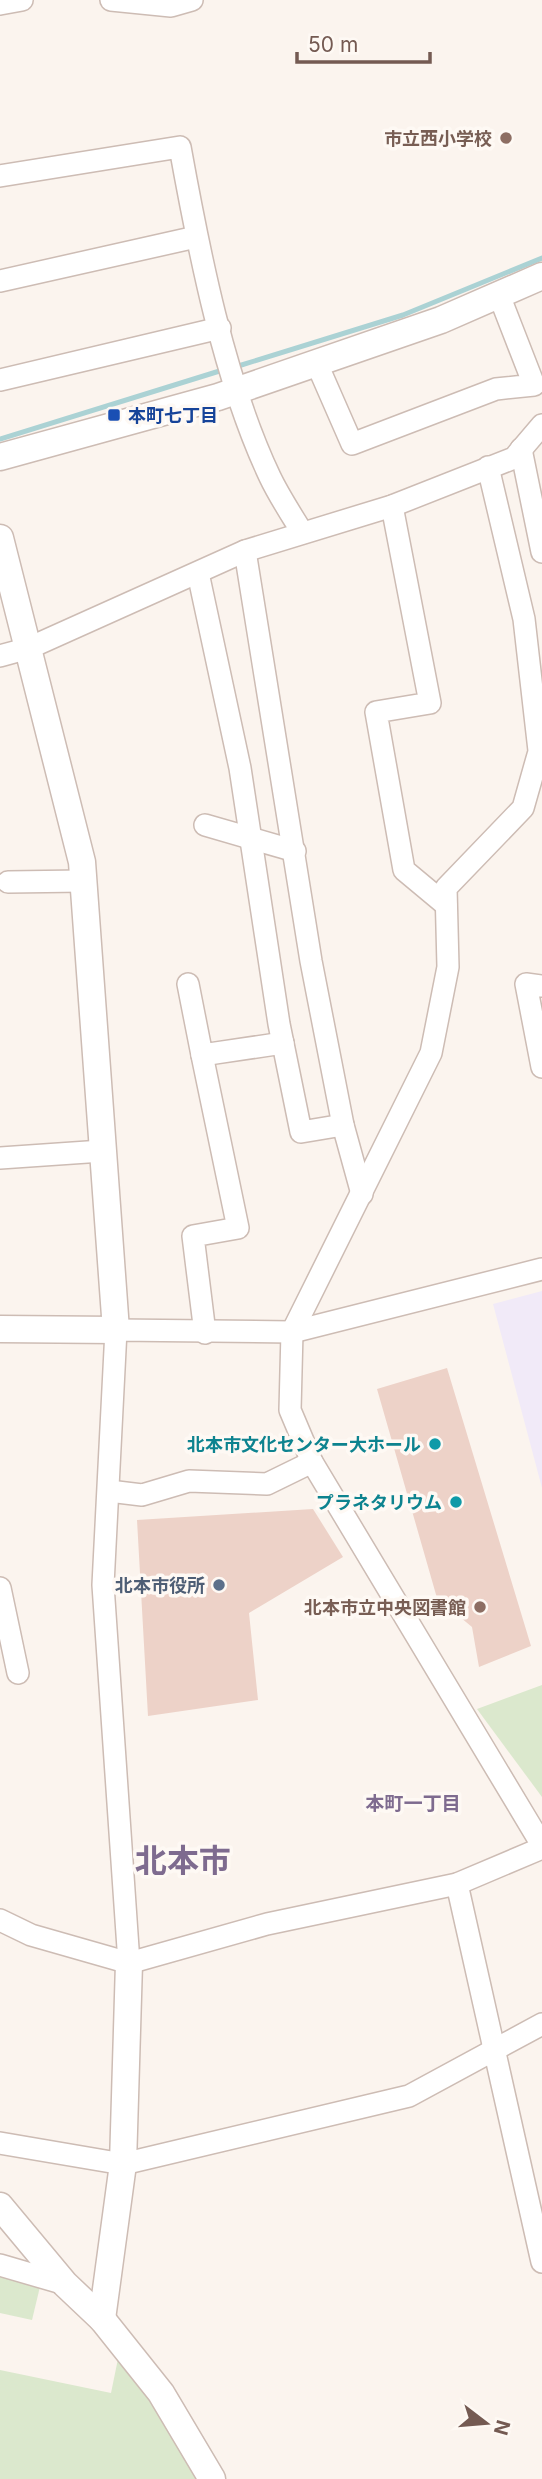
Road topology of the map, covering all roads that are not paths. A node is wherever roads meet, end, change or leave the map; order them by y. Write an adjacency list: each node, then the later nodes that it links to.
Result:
1 (22, 0): 4 (street)
2 (111, 0): 3 (street)
3 (192, 0)
4 (0, 4)
5 (0, 176): 6 (street)
6 (196, 237): 8 (street); 10 (street)
7 (542, 276): 9 (street)
8 (0, 281)
9 (499, 295): 11 (street); 11 (street)
10 (220, 328): 12 (street); 13 (street)
11 (317, 364): 13 (street)
12 (0, 380)
13 (236, 390): 16 (street); 19 (street)
14 (542, 425): 15 (street)
15 (522, 449): 17 (street); 22 (street)
16 (0, 457)
17 (488, 467): 18 (street); 26 (street)
18 (392, 506): 19 (street); 32 (street)
19 (302, 532): 21 (street)
20 (0, 538): 24 (street)
21 (245, 551): 23 (street); 29 (street)
22 (542, 552)
23 (198, 573): 24 (street); 28 (street)
24 (29, 648): 25 (street); 30 (street)
25 (0, 656)
26 (540, 763): 32 (street)
27 (205, 825): 28 (street)
28 (249, 838): 29 (street); 35 (street)
29 (295, 851): 38 (street)
30 (83, 881): 31 (street); 39 (street)
31 (8, 882)
32 (446, 905): 41 (street)
33 (188, 984): 36 (street)
34 (542, 986): 37 (street)
35 (283, 1043): 36 (street); 38 (street)
36 (202, 1055): 46 (street)
37 (542, 1067)
38 (343, 1125): 41 (street)
39 (102, 1151): 40 (street); 44 (street)
40 (0, 1158)
41 (362, 1195): 45 (street)
42 (542, 1269): 45 (street)
43 (0, 1329): 44 (street)
44 (116, 1330): 46 (street); 48 (street)
45 (292, 1332): 46 (street); 47 (street)
46 (205, 1333)
47 (312, 1462): 48 (street); 51 (street)
48 (109, 1491): 54 (street)
49 (0, 1588): 50 (street)
50 (18, 1673)
51 (542, 1846): 52 (street)
52 (457, 1884): 54 (street); 56 (street)
53 (0, 1920): 54 (street)
54 (129, 1962): 58 (street)
55 (542, 2024): 56 (street)
56 (496, 2049): 58 (street); 60 (street)
57 (0, 2144): 58 (street)
58 (122, 2164): 63 (street)
59 (0, 2206): 62 (street)
60 (542, 2262)
61 (0, 2265): 62 (street)
62 (65, 2284): 63 (street)
63 (102, 2319): 64 (street)
64 (212, 2479)

